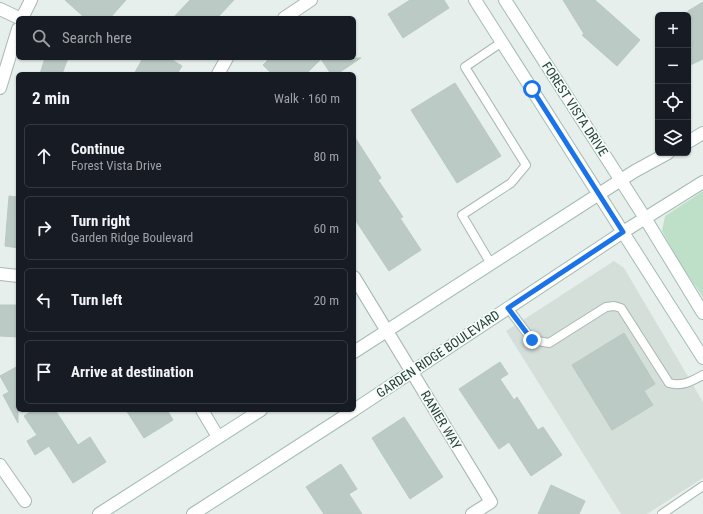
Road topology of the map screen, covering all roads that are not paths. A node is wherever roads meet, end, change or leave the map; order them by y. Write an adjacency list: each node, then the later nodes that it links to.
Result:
1 (31, 0): 7 (main road)
2 (311, 0): 8 (main road)
3 (475, 0): 10 (main road, FOREST VISTA DRIVE)
4 (505, 0): 17 (main road, FOREST VISTA DRIVE)
5 (0, 10): 6 (main road)
6 (16, 16)
7 (21, 16)
8 (287, 16)
9 (16, 36): 13 (main road)
10 (502, 42): 19 (main road, FOREST VISTA DRIVE); 22 (lane)
11 (226, 60): 12 (main road)
12 (219, 72)
13 (0, 88)
14 (703, 134): 15 (main road)
15 (691, 140)
16 (663, 156): 17 (main road)
17 (621, 180): 19 (main road); 20 (main road, FOREST VISTA DRIVE)
18 (703, 182): 20 (main road, GARDEN RIDGE BOULEVARD)
19 (599, 194): 21 (main road, FOREST VISTA DRIVE); 22 (main road)
20 (645, 218): 21 (main road, GARDEN RIDGE BOULEVARD); 27 (main road, FOREST VISTA DRIVE)
21 (623, 232): 26 (main road, GARDEN RIDGE BOULEVARD); 30 (main road, FOREST VISTA DRIVE)
22 (491, 264): 28 (main road)
23 (0, 274): 24 (main road)
24 (16, 276)
25 (356, 281): 28 (main road, RANIER WAY)
26 (508, 308): 31 (main road, GARDEN RIDGE BOULEVARD); 32 (lane)
27 (703, 313)
28 (388, 331): 29 (main road); 31 (main road, RANIER WAY)
29 (356, 351)
30 (703, 358)
31 (411, 371): 33 (main road, GARDEN RIDGE BOULEVARD); 43 (main road, RANIER WAY)
32 (703, 375)
33 (356, 409)
34 (203, 412): 37 (main road)
35 (258, 412): 37 (main road)
36 (351, 412): 42 (main road, GARDEN RIDGE BOULEVARD)
37 (218, 437): 41 (main road)
38 (0, 465): 40 (main road)
39 (703, 486): 44 (lane)
40 (25, 501)
41 (99, 514)
42 (193, 514)
43 (472, 514)
44 (662, 514)

